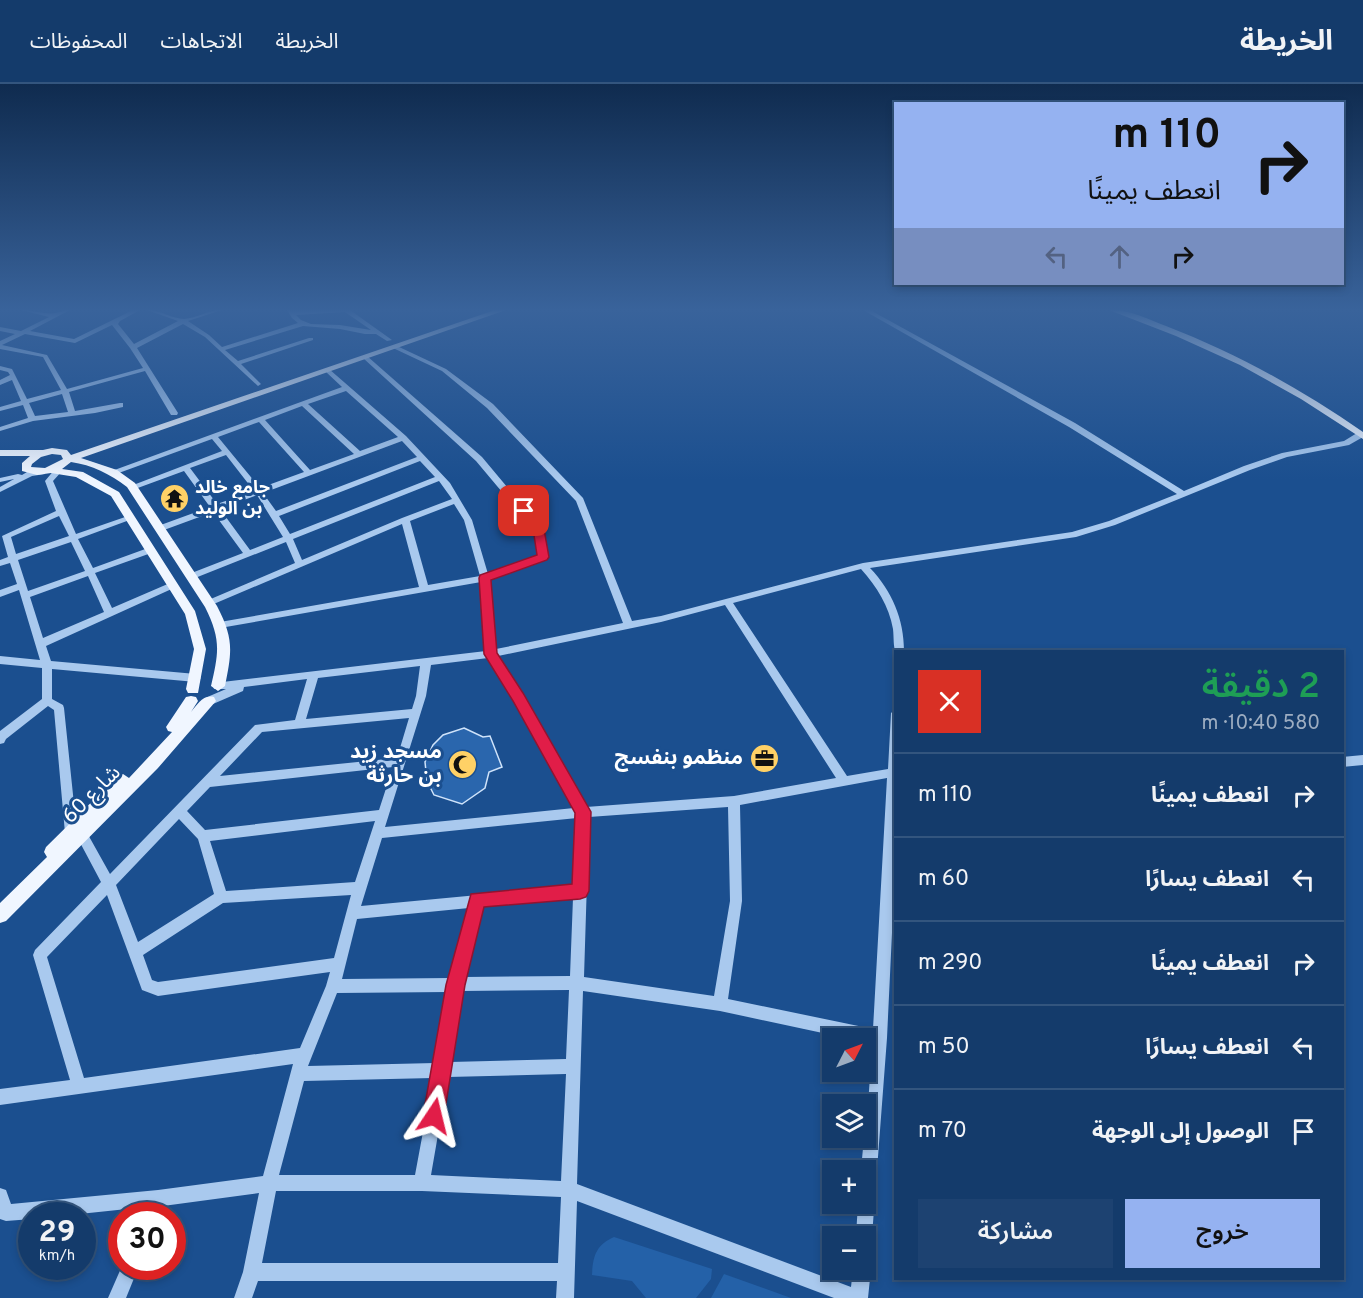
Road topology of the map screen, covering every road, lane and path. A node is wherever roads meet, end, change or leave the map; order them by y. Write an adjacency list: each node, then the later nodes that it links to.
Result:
1 (51, 367): 17 (street)
2 (239, 367): 15 (street)
3 (313, 367): 15 (main road)
4 (337, 367): 12 (main road)
5 (376, 367): 67 (street)
6 (438, 367): 76 (street)
7 (967, 367): 49 (street)
8 (1249, 367): 27 (main road)
9 (1259, 367): 27 (main road)
10 (0, 368): 13 (street)
11 (146, 369): 17 (street); 23 (street)
12 (327, 370): 16 (street); 34 (main road)
13 (14, 375): 14 (street); 18 (street)
14 (0, 383)
15 (258, 384): 23 (main road)
16 (347, 388): 19 (street); 29 (street)
17 (64, 392): 18 (street); 22 (street)
18 (25, 402): 21 (street); 24 (street)
19 (304, 404): 25 (street); 33 (street)
20 (120, 405): 22 (street)
21 (0, 409)
22 (72, 413): 24 (street)
23 (174, 413): 34 (main road)
24 (32, 419): 26 (street)
25 (260, 419): 28 (street); 42 (street)
26 (0, 429)
27 (1362, 432): 49 (street)
28 (214, 436): 30 (street); 41 (street)
29 (403, 438): 33 (street); 35 (street)
30 (227, 452): 38 (street); 48 (street)
31 (0, 453): 32 (main road)
32 (44, 453): 34 (main road); 39 (main road)
33 (359, 454): 42 (street)
34 (64, 455): 37 (main road); 40 (main road)
35 (421, 458): 44 (street); 53 (street)
36 (0, 459): 39 (main road)
37 (94, 465): 41 (main road); 43 (main road)
38 (186, 468): 46 (street); 51 (street)
39 (28, 470): 40 (main road, شارع 60); 45 (street); 47 (street)
40 (49, 471): 43 (main road, شارع 60); 52 (street)
41 (113, 472): 46 (main road)
42 (309, 473): 48 (street)
43 (79, 474): 54 (main road, شارع 60)
44 (440, 478): 50 (street); 58 (street)
45 (0, 480)
46 (132, 487): 56 (main road)
47 (0, 490)
48 (259, 491): 51 (street); 53 (street)
49 (1183, 494): 64 (street)
50 (455, 501): 55 (street); 67 (street)
51 (216, 507): 56 (street); 60 (street)
52 (61, 512): 57 (street); 61 (street)
53 (274, 515): 58 (street)
54 (131, 518): 57 (street); 59 (main road, شارع 60)
55 (405, 520): 63 (street); 69 (street)
56 (161, 528): 66 (main road)
57 (74, 538): 61 (street); 65 (street)
58 (290, 538): 60 (street); 63 (street)
59 (151, 550): 65 (street); 68 (main road, شارع 60)
60 (248, 554): 66 (street)
61 (13, 558): 62 (street); 70 (street)
62 (0, 563)
63 (299, 563): 73 (street)
64 (863, 566): 72 (street); 78 (street)
65 (90, 571): 70 (street); 74 (street)
66 (192, 576): 73 (main road)
67 (484, 578): 69 (street); 79 (street)
68 (173, 585): 74 (street); 86 (main road, شارع 60)
69 (424, 589): 75 (street)
70 (23, 591): 71 (street); 77 (street)
71 (0, 594)
72 (727, 601): 76 (street); 97 (street)
73 (209, 603): 75 (main road)
74 (110, 613): 77 (street)
75 (220, 625): 85 (main road)
76 (630, 625): 79 (street)
77 (40, 644): 82 (street)
78 (899, 650)
79 (491, 654): 81 (street); 101 (street)
80 (2, 663): 82 (street)
81 (426, 663): 83 (street); 89 (street)
82 (47, 665): 86 (street); 87 (street)
83 (313, 677): 84 (street); 90 (street)
84 (247, 684): 85 (street); 88 (street)
85 (218, 686): 86 (main road); 88 (main road, شارع 60)
86 (193, 690): 88 (main road); 104 (main road, شارع 60)
87 (47, 701): 91 (street); 104 (street)
88 (209, 701): 104 (main road, شارع 60)
89 (416, 713): 90 (street); 94 (street)
90 (299, 724): 98 (street)
91 (6, 728): 92 (street)
92 (0, 740)
93 (1363, 760): 95 (street)
94 (401, 762): 98 (street); 102 (street)
95 (1344, 762)
96 (894, 772): 97 (street); 120 (street)
97 (844, 781): 99 (street)
98 (207, 782): 100 (street)
99 (734, 801): 101 (street); 119 (street)
100 (179, 811): 105 (street); 106 (street)
101 (583, 812): 103 (street); 108 (street)
102 (384, 815): 103 (street); 105 (street)
103 (379, 832): 107 (street)
104 (76, 834): 106 (street); 111 (main road, شارع 60); 113 (main road, شارع 60)
105 (203, 836): 109 (street)
106 (109, 884): 114 (street); 125 (street)
107 (359, 888): 109 (street); 112 (street)
108 (580, 891): 110 (street); 116 (street)
109 (222, 897): 114 (street)
110 (477, 900): 112 (street); 117 (street)
111 (0, 903)
112 (352, 913): 115 (street)
113 (0, 915)
114 (135, 952): 115 (street)
115 (337, 964): 118 (street)
116 (576, 983): 117 (street); 119 (street); 122 (street)
117 (456, 985): 118 (street); 123 (street)
118 (333, 986): 121 (street)
119 (720, 1004): 120 (street)
120 (880, 1038): 133 (street)
121 (304, 1055): 124 (street); 125 (street)
122 (574, 1066): 123 (street); 129 (street)
123 (441, 1072): 124 (street); 128 (street)
124 (298, 1074): 127 (street)
125 (79, 1086): 126 (street)
126 (0, 1097)
127 (270, 1183): 128 (street); 131 (street); 134 (street)
128 (422, 1184): 129 (street)
129 (568, 1189): 135 (street); 141 (street)
130 (0, 1196): 131 (street)
131 (158, 1198): 132 (street)
132 (156, 1202)
133 (865, 1226)
134 (252, 1272): 135 (street); 139 (street)
135 (566, 1272): 140 (street)
136 (124, 1280): 138 (street)
137 (860, 1280): 141 (street)
138 (117, 1298)
139 (243, 1298)
140 (565, 1298)
141 (858, 1298)

